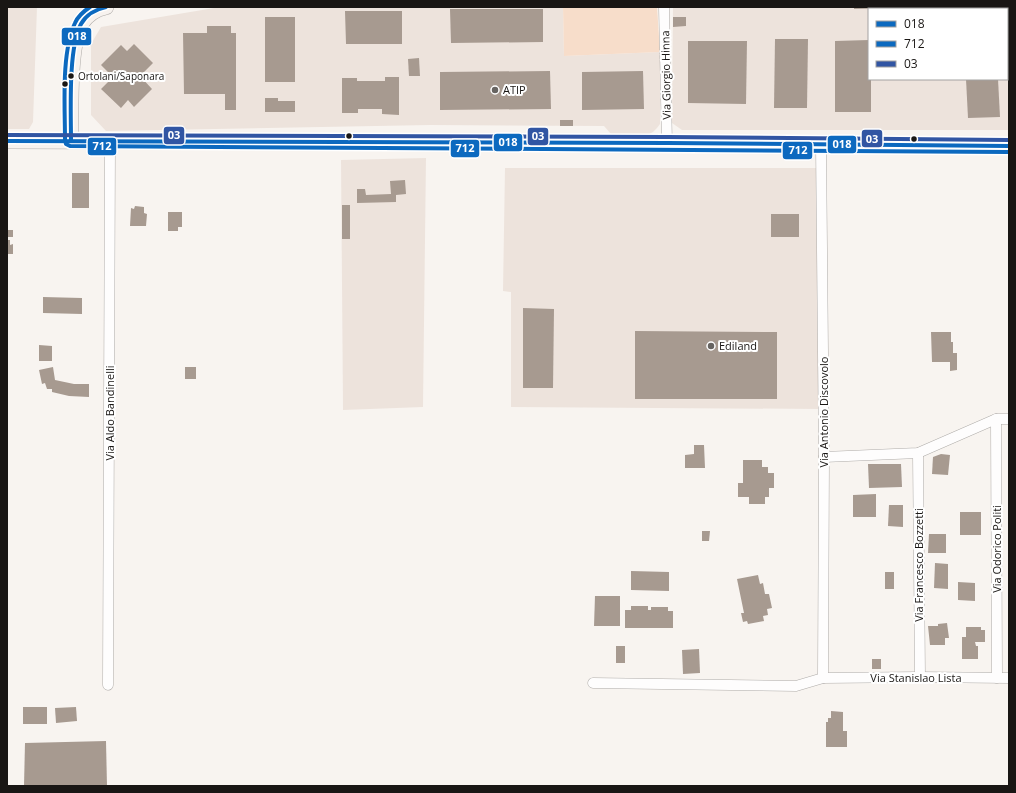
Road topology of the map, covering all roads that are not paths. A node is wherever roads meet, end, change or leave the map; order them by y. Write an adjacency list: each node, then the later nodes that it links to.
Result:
1 (106, 7): 3 (street)
2 (664, 7): 6 (street, Via Giorgio Hinna)
3 (71, 140): 4 (street); 5 (street)
4 (7, 141)
5 (110, 141): 6 (street); 18 (street, Via Aldo Bandinelli)
6 (667, 143): 7 (street)
7 (821, 145): 8 (street); 12 (street, Via Antonio Discovolo)
8 (1009, 146)
9 (996, 419): 10 (street); 11 (street); 15 (street, Via Odorico Politi)
10 (1009, 419)
11 (918, 453): 12 (street); 13 (street, Via Francesco Bozzetti)
12 (824, 457): 14 (street, Via Antonio Discovolo)
13 (920, 677): 14 (street, Via Stanislao Lista); 15 (street, Via Stanislao Lista)
14 (823, 678): 17 (street, Via Stanislao Lista)
15 (997, 678): 16 (street, Via Stanislao Lista)
16 (1009, 678)
17 (593, 683)
18 (108, 685)

